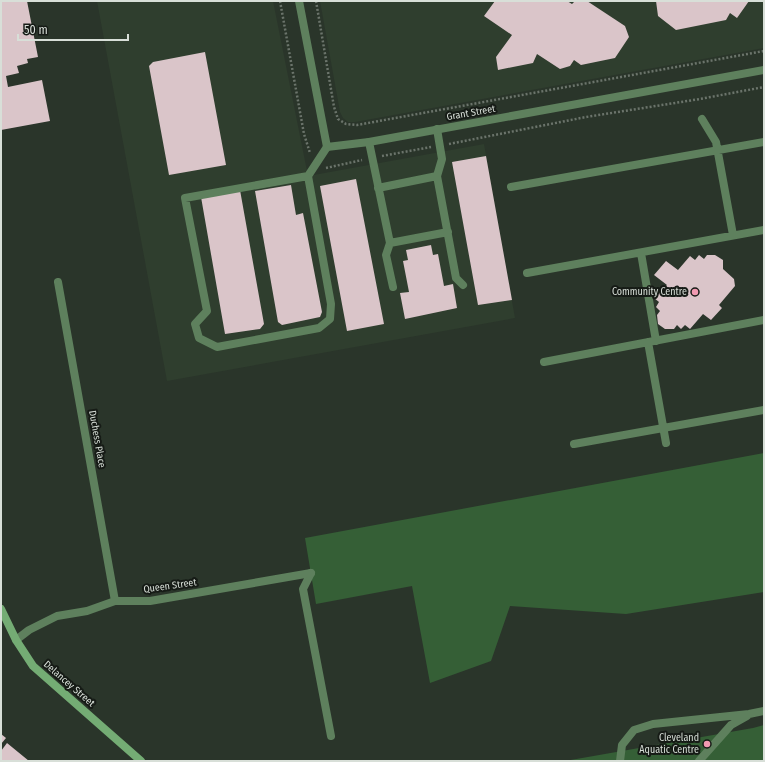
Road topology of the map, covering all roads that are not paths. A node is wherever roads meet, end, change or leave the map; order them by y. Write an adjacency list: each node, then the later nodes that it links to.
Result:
1 (299, 1): 7 (street)
2 (764, 70): 4 (street, Grant Street)
3 (702, 119): 8 (street)
4 (437, 129): 5 (street, Grant Street); 10 (street)
5 (369, 142): 7 (street, Grant Street); 12 (street)
6 (764, 142): 8 (street)
7 (327, 147): 9 (street)
8 (718, 150): 11 (street); 15 (street)
9 (308, 176): 9 (street)
10 (437, 176): 12 (street); 14 (street)
11 (511, 187)
12 (378, 188): 16 (street)
13 (764, 230): 15 (street)
14 (448, 232): 16 (street); 20 (street)
15 (733, 235): 17 (street)
16 (390, 243): 21 (street)
17 (641, 253): 18 (street); 23 (street)
18 (527, 273)
19 (58, 282): 29 (street, Duchess Place)
20 (463, 285)
21 (393, 287)
22 (764, 320): 23 (street)
23 (652, 342): 24 (street); 26 (street)
24 (544, 362)
25 (764, 410): 26 (street)
26 (663, 428): 27 (street); 28 (street)
27 (666, 443)
28 (574, 444)
29 (115, 601): 31 (street, Queen Street); 34 (street, Queen Street)
30 (1, 609): 31 (main road, Delancey Street)
31 (16, 640): 35 (main road, Delancey Street)
32 (764, 712): 33 (street)
33 (749, 714): 36 (street); 37 (street)
34 (331, 736)
35 (141, 761)
36 (620, 761)
37 (699, 761)

